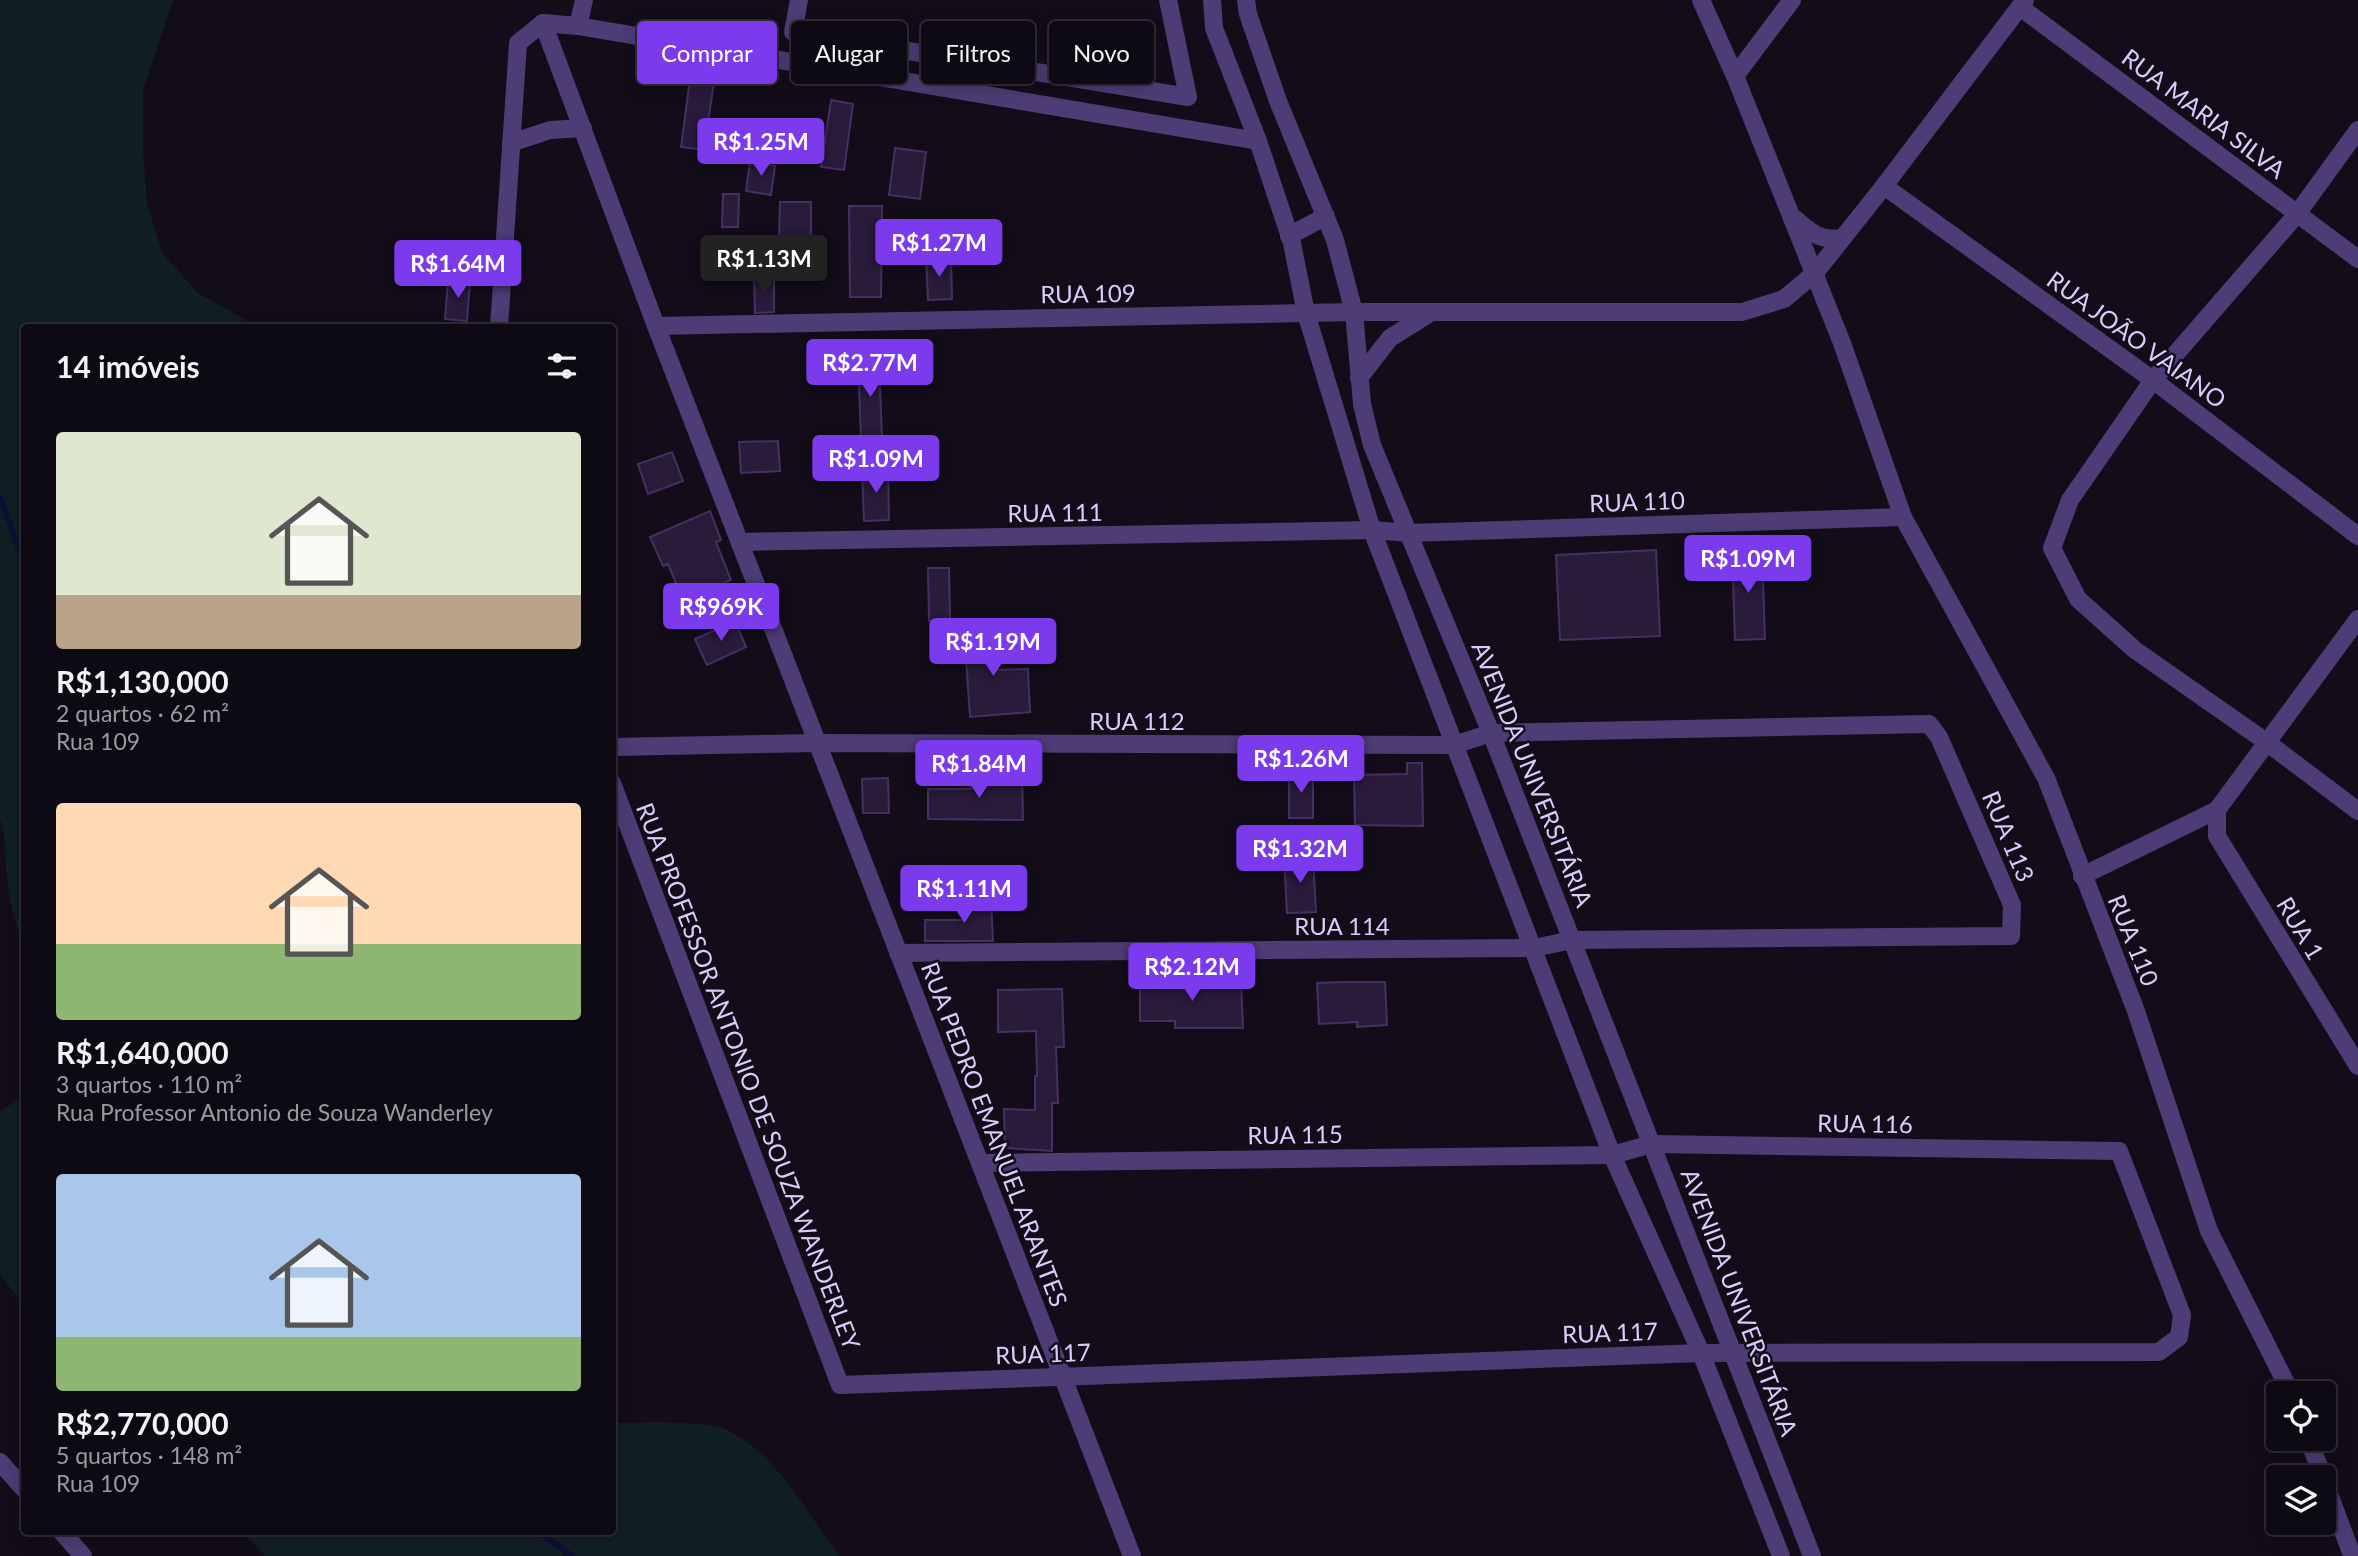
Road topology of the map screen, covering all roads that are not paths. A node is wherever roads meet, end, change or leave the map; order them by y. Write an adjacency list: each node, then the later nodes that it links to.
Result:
1 (584, 0): 10 (street)
2 (799, 0): 3 (street)
3 (1168, 0)
4 (1212, 0): 14 (street)
5 (1246, 0): 18 (street, AVENIDA UNIVERSITÁRIA)
6 (1701, 0): 11 (street, RUA 110)
7 (1792, 0): 11 (street)
8 (2022, 3): 16 (street); 17 (street, RUA MARIA SILVA)
9 (543, 23): 10 (street); 12 (street, RUA PEDRO EMANUEL ARANTES); 15 (street)
10 (578, 26): 14 (street)
11 (1735, 76): 19 (street, RUA 110)
12 (583, 128): 15 (street); 28 (street, RUA PEDRO EMANUEL ARANTES)
13 (2358, 130): 17 (street)
14 (1258, 141): 20 (street)
15 (511, 143): 27 (street)
16 (1884, 186): 21 (street); 30 (street, RUA JOÃO VAIANO)
17 (2297, 214): 22 (street, RUA MARIA SILVA); 30 (street)
18 (1326, 216): 20 (street); 24 (street, AVENIDA UNIVERSITÁRIA)
19 (1792, 216): 21 (street); 23 (street, RUA 110)
20 (1289, 236): 26 (street)
21 (1843, 238): 23 (street)
22 (2358, 260)
23 (1815, 273): 25 (street); 31 (street, RUA 110)
24 (1353, 312): 25 (street); 26 (street, RUA 109); 29 (street, AVENIDA UNIVERSITÁRIA)
25 (1432, 312): 29 (street)
26 (1306, 313): 28 (street, RUA 109); 32 (street)
27 (499, 324)
28 (656, 326): 35 (street, RUA PEDRO EMANUEL ARANTES)
29 (1359, 378): 33 (street, AVENIDA UNIVERSITÁRIA)
30 (2153, 380): 34 (street, RUA JOÃO VAIANO); 38 (street)
31 (1903, 517): 33 (street, RUA 110); 45 (street, RUA 110)
32 (1372, 530): 33 (street, RUA 110); 35 (street, RUA 111); 40 (street)
33 (1409, 533): 37 (street, AVENIDA UNIVERSITÁRIA)
34 (2358, 536)
35 (740, 542): 39 (street, RUA PEDRO EMANUEL ARANTES)
36 (2358, 620): 38 (street)
37 (1491, 733): 40 (street, RUA 112); 46 (street, AVENIDA UNIVERSITÁRIA); 46 (street, RUA 113)
38 (2265, 741): 43 (street); 44 (street)
39 (817, 743): 40 (street, RUA 112); 41 (street, RUA 112); 48 (street, RUA PEDRO EMANUEL ARANTES)
40 (1454, 745): 47 (street)
41 (616, 747)
42 (616, 794): 58 (street, RUA PROFESSOR ANTONIO DE SOUZA WANDERLEY)
43 (2217, 810): 45 (street); 49 (street, RUA 1)
44 (2358, 811)
45 (2082, 876): 57 (street, RUA 110)
46 (1572, 940): 47 (street, RUA 113); 50 (street, AVENIDA UNIVERSITÁRIA)
47 (1534, 948): 48 (street, RUA 114); 52 (street)
48 (898, 953): 53 (street, RUA PEDRO EMANUEL ARANTES)
49 (2358, 1066)
50 (1653, 1144): 51 (street, RUA 116); 52 (street, RUA 116); 55 (street, AVENIDA UNIVERSITÁRIA)
51 (2119, 1151): 55 (street, RUA 117)
52 (1612, 1155): 53 (street, RUA 115); 54 (street)
53 (980, 1163): 56 (street, RUA PEDRO EMANUEL ARANTES)
54 (1700, 1353): 55 (street, RUA 117); 56 (street, RUA 117); 65 (street)
55 (1735, 1353): 66 (street, AVENIDA UNIVERSITÁRIA)
56 (1063, 1377): 58 (street, RUA 117); 64 (street, RUA PEDRO EMANUEL ARANTES)
57 (2285, 1381)
58 (840, 1385)
59 (3, 1468): 60 (street)
60 (21, 1486)
61 (2336, 1518): 67 (street)
62 (65, 1535): 63 (street)
63 (83, 1556)
64 (1132, 1556)
65 (1781, 1556)
66 (1812, 1556)
67 (2349, 1556): 68 (street)
68 (2358, 1556)

